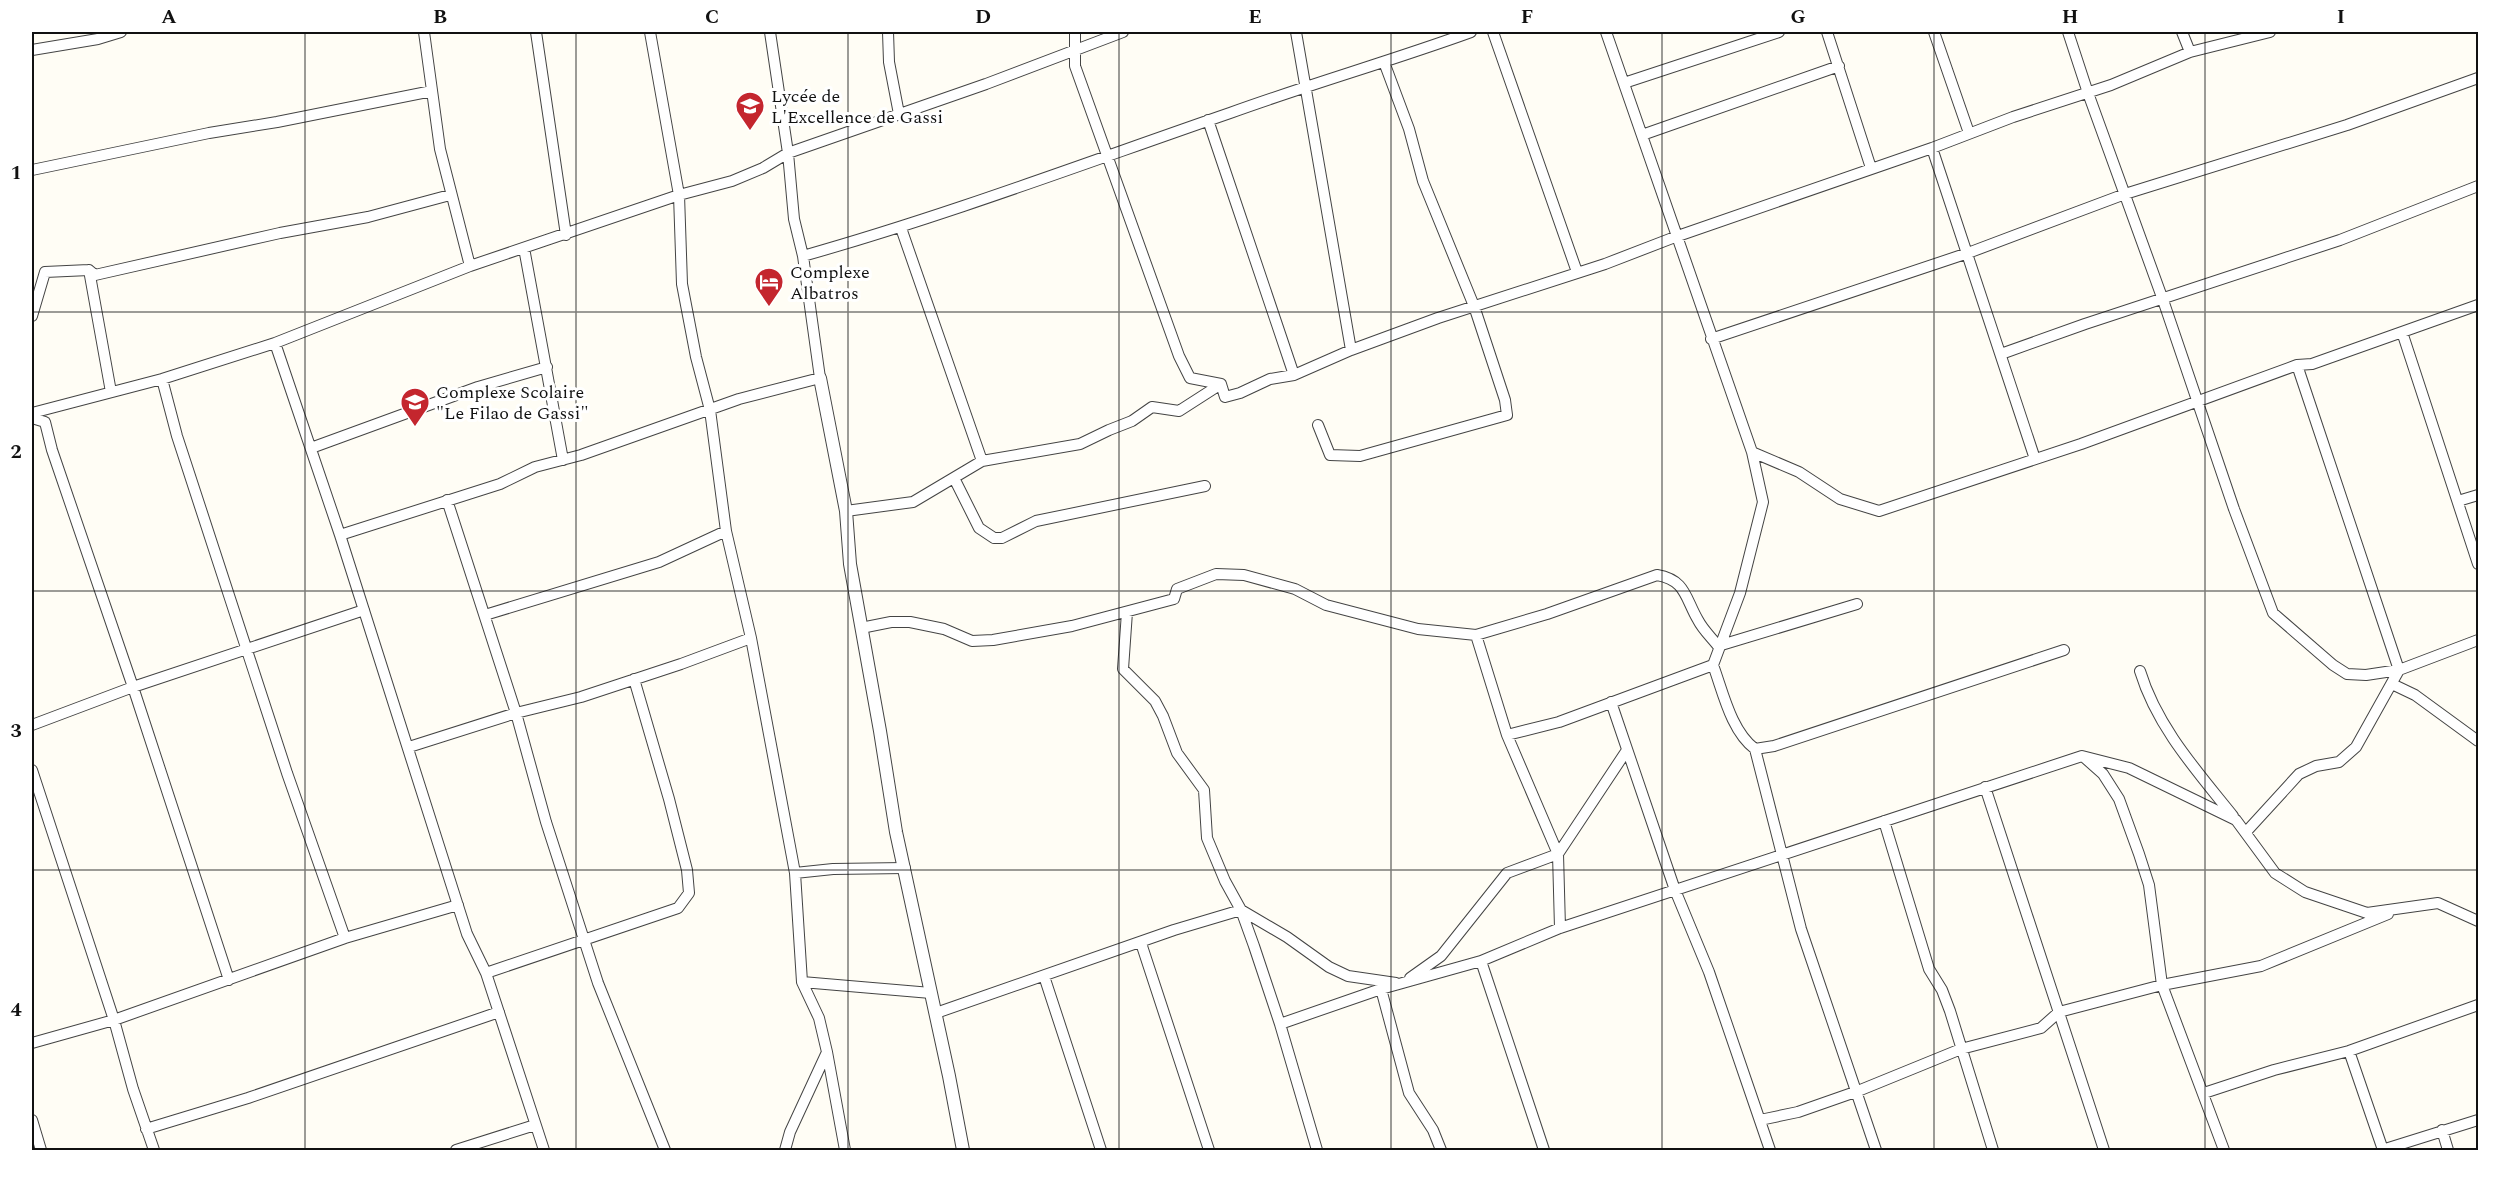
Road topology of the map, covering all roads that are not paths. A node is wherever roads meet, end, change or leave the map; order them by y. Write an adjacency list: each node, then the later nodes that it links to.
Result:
1 (121, 32): 20 (street)
2 (423, 32): 27 (street)
3 (536, 32): 43 (street)
4 (650, 32): 41 (street)
5 (770, 32): 34 (street)
6 (888, 32): 29 (street)
7 (1075, 32): 19 (street)
8 (1123, 32): 19 (street)
9 (1296, 32): 26 (street)
10 (1471, 32): 22 (street)
11 (1492, 32): 50 (street)
12 (1606, 32): 25 (street)
13 (1779, 32): 25 (street)
14 (1827, 32): 23 (street)
15 (1934, 32): 31 (street)
16 (2068, 32): 28 (street)
17 (2182, 32): 21 (street)
18 (2270, 32): 21 (street)
19 (1074, 48): 29 (street); 35 (street)
20 (32, 50)
21 (2190, 52): 28 (street)
22 (1384, 62): 26 (street); 53 (street)
23 (1839, 66): 32 (street); 36 (street)
24 (2478, 78): 39 (street)
25 (1624, 83): 32 (street)
26 (1305, 86): 30 (street); 58 (street)
27 (432, 91): 37 (street); 40 (street)
28 (2088, 93): 31 (street); 39 (street)
29 (899, 114): 34 (street)
30 (1208, 120): 35 (street); 62 (street)
31 (1969, 133): 33 (street)
32 (1642, 135): 44 (street)
33 (1932, 148): 36 (street); 46 (street)
34 (788, 153): 41 (street); 47 (street)
35 (1106, 156): 42 (street); 65 (street)
36 (1871, 168): 44 (street)
37 (32, 170)
38 (2478, 186): 51 (street)
39 (2125, 194): 46 (street); 51 (street)
40 (450, 195): 48 (street); 49 (street)
41 (679, 195): 43 (street); 68 (street)
42 (901, 228): 47 (street); 76 (street)
43 (566, 234): 45 (street)
44 (1675, 237): 50 (street); 56 (street)
45 (524, 248): 48 (street); 61 (street)
46 (1968, 253): 56 (street); 59 (street)
47 (804, 255): 63 (street)
48 (470, 266): 57 (street)
49 (89, 270): 54 (street); 66 (street)
50 (1577, 272): 53 (street)
51 (2163, 300): 59 (street); 67 (street)
52 (2478, 305): 55 (street)
53 (1474, 306): 58 (street); 71 (street)
54 (32, 316)
55 (2402, 332): 60 (street); 81 (street)
56 (1711, 339): 73 (street)
57 (274, 343): 64 (street); 72 (street)
58 (1351, 350): 62 (street)
59 (2001, 354): 74 (street)
60 (2297, 365): 67 (street); 98 (street)
61 (547, 367): 72 (street); 75 (street)
62 (1294, 375): 65 (street)
63 (820, 378): 68 (street); 82 (street)
64 (162, 379): 66 (street); 95 (street)
65 (1221, 384): 76 (street)
66 (111, 392): 69 (street)
67 (2197, 403): 74 (street); 98 (street)
68 (710, 410): 75 (street); 83 (street)
69 (32, 413)
70 (32, 418): 102 (street)
71 (1318, 425)
72 (311, 448): 84 (street)
73 (1752, 452): 74 (street); 94 (street)
74 (2035, 459)
75 (563, 460): 80 (street)
76 (982, 461): 77 (street)
77 (954, 478): 78 (street); 82 (street)
78 (1205, 486)
79 (2478, 495): 81 (street)
80 (447, 500): 84 (street); 89 (street)
81 (2458, 501): 85 (street)
82 (846, 511): 90 (street)
83 (726, 531): 89 (street); 92 (street)
84 (340, 536): 87 (street)
85 (2478, 564)
86 (1857, 604): 94 (street)
87 (364, 610): 95 (street); 108 (street)
88 (1127, 612): 90 (street); 91 (street); 124 (street)
89 (485, 615): 104 (street)
90 (861, 628): 119 (street)
91 (1476, 635): 94 (street); 106 (street)
92 (751, 638): 100 (street); 120 (street)
93 (2478, 640): 98 (street)
94 (1718, 646): 97 (street)
95 (247, 650): 102 (street); 127 (street)
96 (2064, 650): 109 (street)
97 (1713, 665): 103 (street); 109 (street)
98 (2399, 670): 101 (street)
99 (2140, 671): 114 (street)
100 (634, 679): 104 (street); 128 (street)
101 (2392, 684): 107 (street); 116 (street)
102 (133, 687): 105 (street); 133 (street)
103 (1611, 702): 106 (street); 110 (street)
104 (516, 713): 108 (street); 128 (street)
105 (32, 725)
106 (1507, 735): 117 (street)
107 (2478, 741)
108 (409, 747): 122 (street)
109 (1755, 749): 118 (street)
110 (1627, 750): 117 (street); 121 (street)
111 (2082, 756): 113 (street); 114 (street); 136 (street)
112 (32, 770): 143 (street)
113 (1985, 787): 115 (street); 140 (street)
114 (2235, 820): 116 (street)
115 (1884, 821): 118 (street); 146 (street)
116 (2246, 832): 123 (street)
117 (1558, 854): 126 (street); 135 (street)
118 (1782, 854): 121 (street); 149 (street)
119 (905, 868): 120 (street); 138 (street)
120 (795, 873): 134 (street)
121 (1675, 890): 126 (street); 152 (street)
122 (458, 905): 127 (street); 131 (street)
123 (2408, 906): 125 (street); 136 (street)
124 (1241, 910): 129 (street); 135 (street); 144 (street)
125 (2478, 921)
126 (1560, 928): 130 (street)
127 (345, 938): 133 (street)
128 (584, 940): 131 (street); 161 (street)
129 (1141, 943): 132 (street); 166 (street)
130 (1480, 961): 135 (street); 169 (street)
131 (486, 973): 141 (street)
132 (1044, 976): 142 (street); 165 (street)
133 (229, 980): 143 (street)
134 (802, 982): 138 (street); 148 (street)
135 (1401, 984): 137 (street)
136 (2162, 985): 140 (street); 150 (street)
137 (1381, 989): 144 (street); 168 (street)
138 (932, 993): 142 (street)
139 (2478, 1005): 147 (street)
140 (2059, 1011): 146 (street); 173 (street)
141 (499, 1012): 154 (street); 155 (street)
142 (936, 1013): 164 (street)
143 (114, 1020): 145 (street); 155 (street)
144 (1280, 1024): 167 (street)
145 (32, 1043)
146 (1961, 1049): 149 (street); 172 (street)
147 (2349, 1051): 150 (street); 175 (street)
148 (827, 1052): 162 (street); 163 (street)
149 (1858, 1091): 152 (street); 171 (street)
150 (2204, 1094): 174 (street)
151 (32, 1120): 157 (street)
152 (1760, 1120): 170 (street)
153 (2478, 1120): 156 (street)
154 (535, 1125): 159 (street); 160 (street)
155 (146, 1129): 158 (street)
156 (2442, 1130): 175 (street); 176 (street)
157 (41, 1150)
158 (154, 1150)
159 (456, 1150)
160 (544, 1150)
161 (665, 1150)
162 (785, 1150)
163 (845, 1150)
164 (963, 1150)
165 (1101, 1150)
166 (1209, 1150)
167 (1317, 1150)
168 (1441, 1150)
169 (1544, 1150)
170 (1770, 1150)
171 (1876, 1150)
172 (1993, 1150)
173 (2104, 1150)
174 (2224, 1150)
175 (2383, 1150)
176 (2448, 1150)

